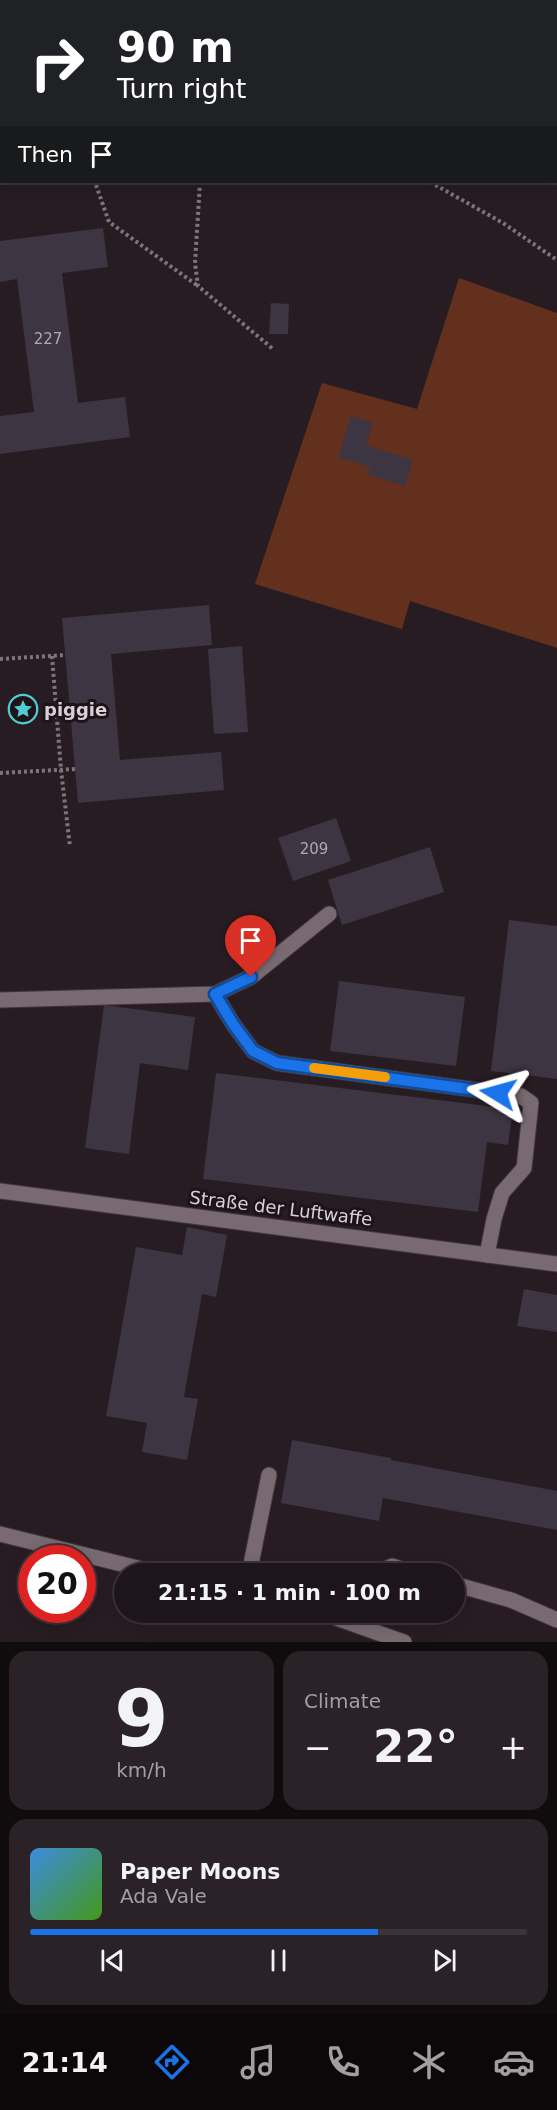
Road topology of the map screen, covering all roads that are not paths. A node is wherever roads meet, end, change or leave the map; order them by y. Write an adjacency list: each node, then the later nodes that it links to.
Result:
1 (329, 914): 2 (street)
2 (215, 994): 3 (street); 5 (street)
3 (0, 1000)
4 (0, 1191): 5 (street, Straße der Luftwaffe)
5 (487, 1255): 6 (street, Straße der Luftwaffe)
6 (557, 1264)
7 (269, 1474): 10 (street)
8 (0, 1534): 9 (street)
9 (117, 1563)
10 (251, 1563)
11 (465, 1587): 12 (street)
12 (557, 1620)
13 (364, 1623): 14 (street)
14 (404, 1642)

